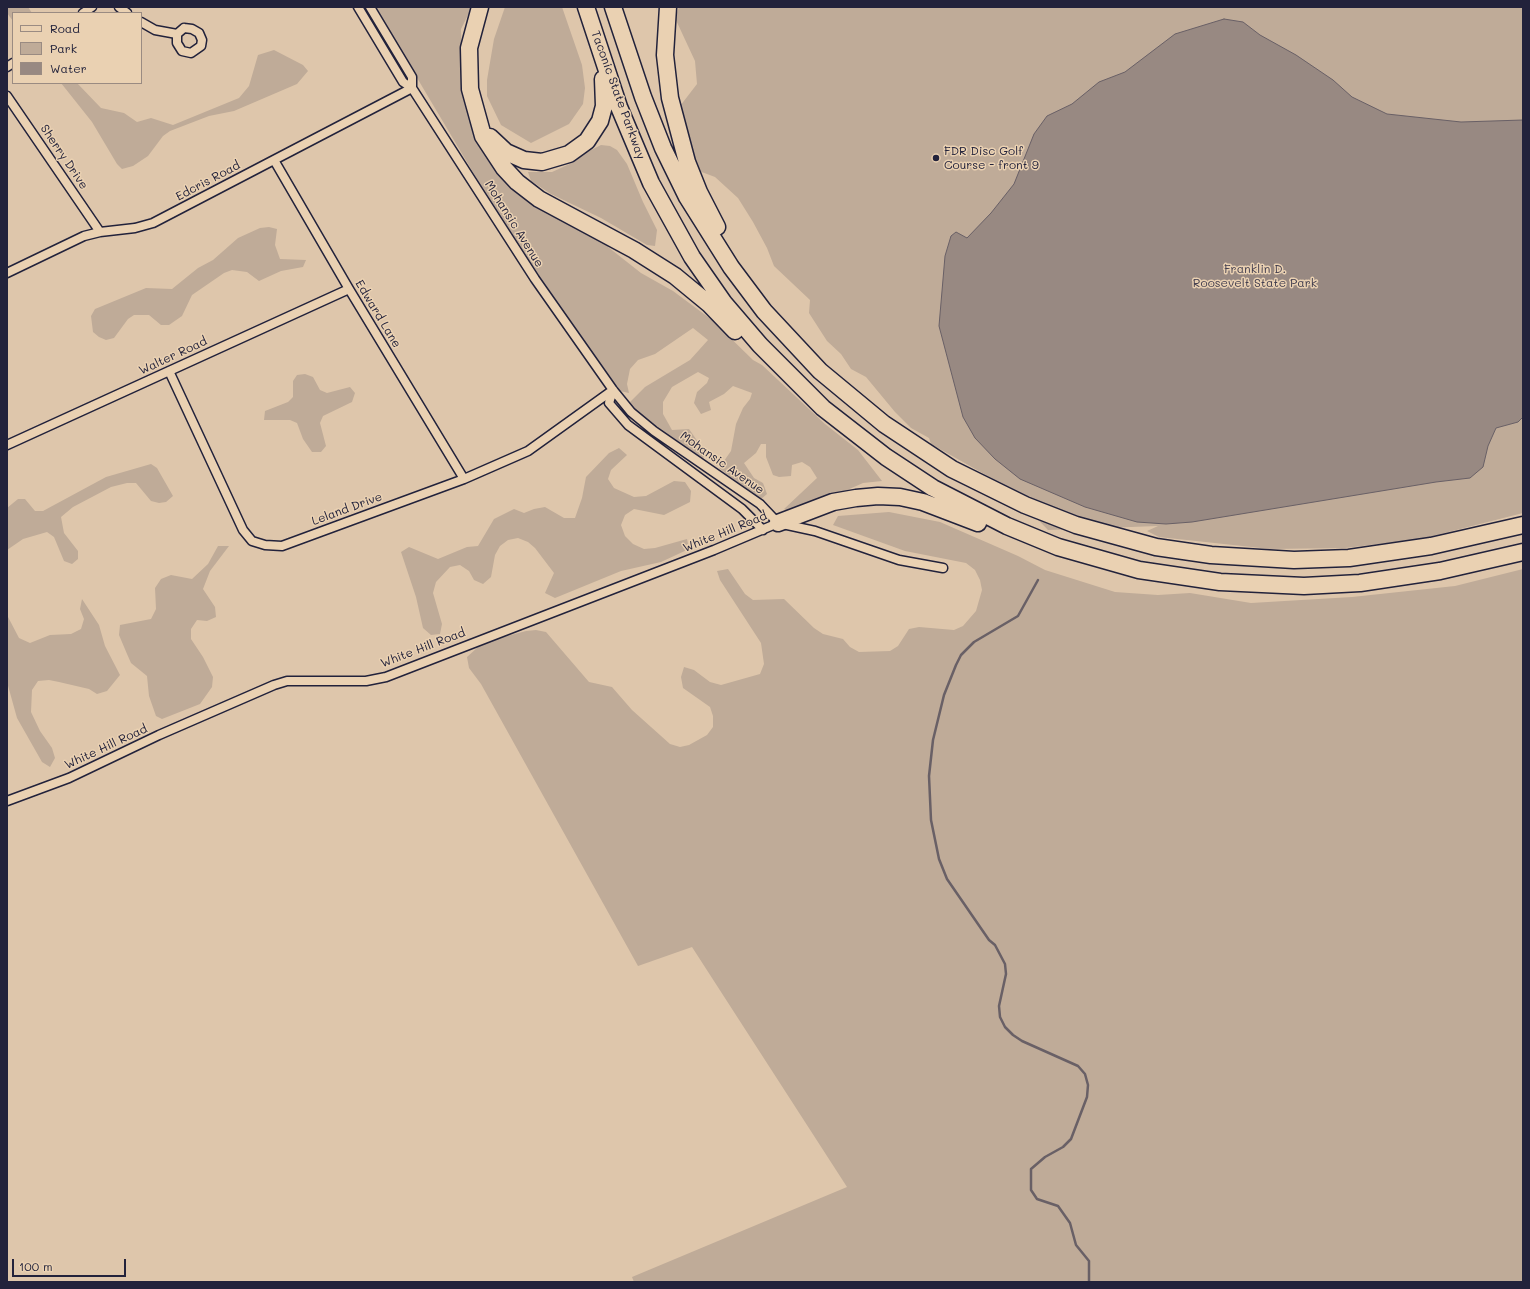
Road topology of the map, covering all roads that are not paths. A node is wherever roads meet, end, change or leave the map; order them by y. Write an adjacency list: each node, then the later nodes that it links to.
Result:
1 (358, 7): 10 (street, Mohansic Avenue)
2 (370, 7): 10 (street, Mohansic Avenue)
3 (480, 7): 12 (highway)
4 (586, 7): 9 (highway, Taconic State Parkway)
5 (613, 7): 15 (highway, Taconic State Parkway)
6 (668, 7): 15 (highway)
7 (142, 23): 8 (street)
8 (177, 34)
9 (605, 62): 12 (highway); 19 (highway, Taconic State Parkway)
10 (412, 88): 13 (street, Edcris Road); 20 (street, Mohansic Avenue)
11 (7, 96): 14 (street, Sherry Drive)
12 (475, 114): 19 (highway)
13 (274, 160): 14 (street, Edcris Road); 17 (street, Edward Lane)
14 (100, 232): 16 (street, Edcris Road)
15 (731, 267): 24 (highway, Taconic State Parkway)
16 (7, 273)
17 (349, 289): 18 (street, Walter Road); 22 (street, Edward Lane)
18 (169, 371): 21 (street, Walter Road); 22 (street, Leland Drive)
19 (787, 373): 27 (highway, Taconic State Parkway)
20 (613, 390): 22 (street, Leland Drive); 23 (street, Mohansic Avenue); 25 (street, Mohansic Avenue)
21 (7, 445)
22 (464, 479)
23 (778, 523): 25 (street, White Hill Road); 27 (highway); 28 (street)
24 (1523, 524)
25 (763, 530): 29 (street, White Hill Road)
26 (1523, 552): 27 (highway, Taconic State Parkway)
27 (1085, 555)
28 (943, 568)
29 (7, 801)

